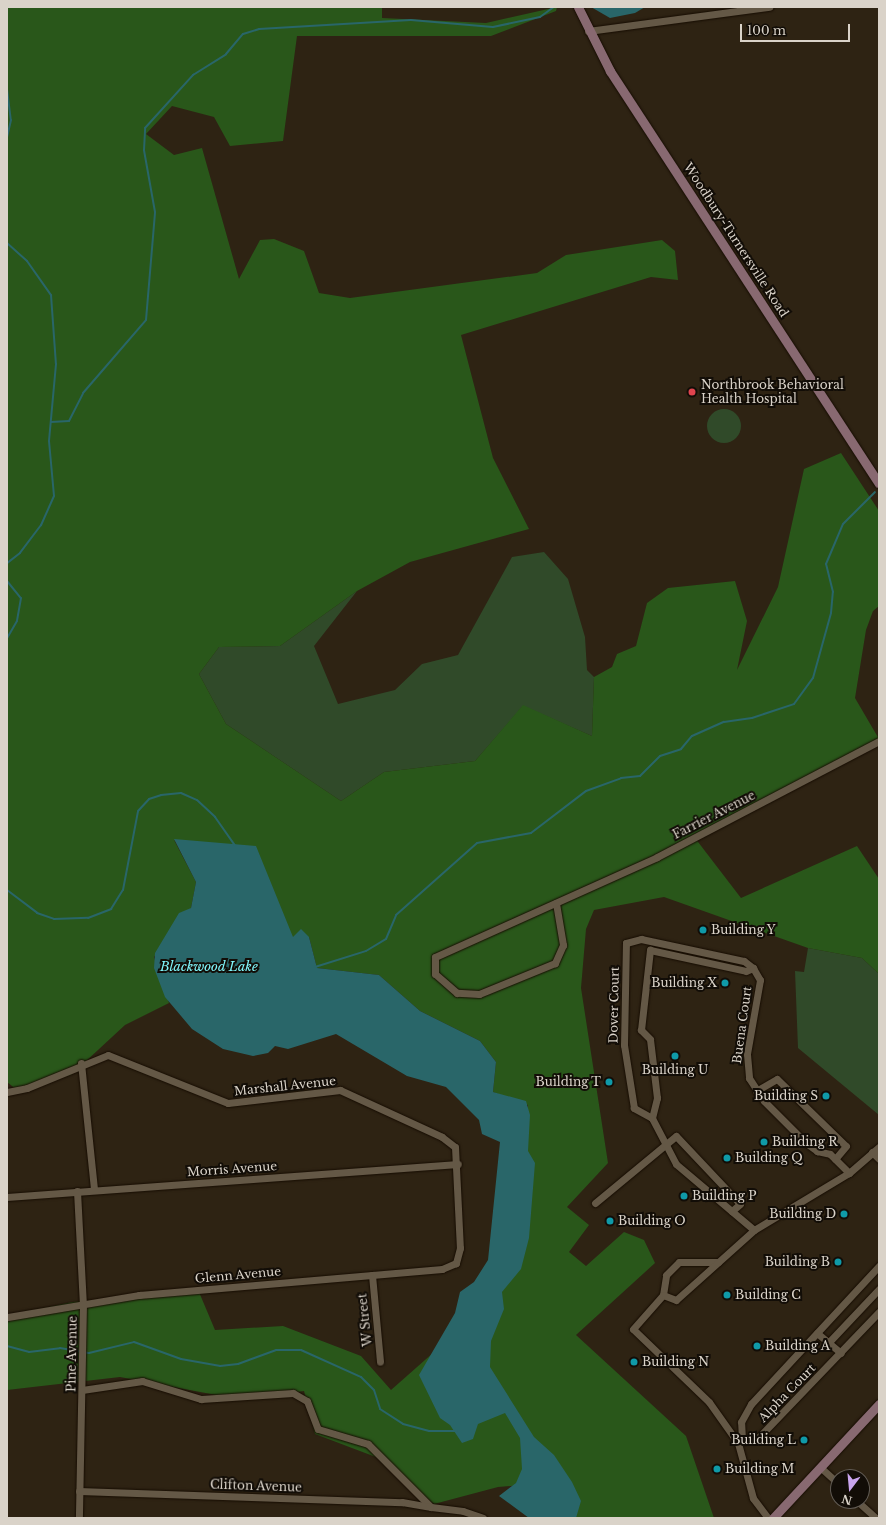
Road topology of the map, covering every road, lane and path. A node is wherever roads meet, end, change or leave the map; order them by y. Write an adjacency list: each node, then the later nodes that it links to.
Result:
1 (578, 7): 3 (main road, Woodbury-Turnersville Road)
2 (769, 7): 3 (street)
3 (588, 31): 4 (main road, Woodbury-Turnersville Road)
4 (879, 483)
5 (879, 741): 6 (street, Farrier Avenue)
6 (556, 904): 6 (street, Farrier Avenue)
7 (753, 968): 9 (street, Buena Court); 11 (street); 11 (street, Dover Court)
8 (81, 1064): 10 (street, Marshall Avenue); 17 (street, Marshall Avenue); 19 (street)
9 (756, 1091): 15 (street, Buena Court); 15 (street)
10 (7, 1092)
11 (652, 1118): 12 (street)
12 (664, 1144): 22 (street); 23 (street); 23 (street)
13 (879, 1147): 14 (street)
14 (872, 1152): 16 (street); 18 (street)
15 (835, 1159): 18 (street, Buena Court)
16 (879, 1159)
17 (458, 1164): 19 (street, Morris Avenue); 25 (street, Marshall Avenue)
18 (849, 1173): 24 (street)
19 (94, 1189): 20 (street, Morris Avenue)
20 (77, 1191): 21 (street, Morris Avenue); 31 (street, Pine Avenue)
21 (7, 1197)
22 (595, 1203)
23 (732, 1211): 24 (street)
24 (754, 1230): 26 (street)
25 (460, 1248): 28 (street, Glenn Avenue)
26 (718, 1262): 30 (street); 30 (street)
27 (879, 1266): 34 (street)
28 (372, 1275): 31 (street, Glenn Avenue); 37 (street, W Street)
29 (879, 1289): 35 (street)
30 (663, 1295): 40 (street)
31 (83, 1304): 33 (street, Glenn Avenue); 38 (street, Pine Avenue)
32 (879, 1312): 36 (street, Alpha Court)
33 (7, 1317)
34 (817, 1333): 35 (street); 40 (street)
35 (829, 1342): 36 (street)
36 (841, 1353): 40 (street, Alpha Court)
37 (380, 1362)
38 (82, 1390): 43 (street, Pine Avenue); 44 (street)
39 (879, 1404): 41 (main road)
40 (740, 1441): 48 (street)
41 (820, 1467): 42 (street); 49 (main road)
42 (830, 1476)
43 (79, 1491): 44 (street, Clifton Avenue); 46 (street, Pine Avenue)
44 (431, 1507): 47 (street, Clifton Avenue)
45 (866, 1509): 50 (street)
46 (78, 1518)
47 (483, 1518)
48 (768, 1518)
49 (773, 1518)
50 (876, 1518)

